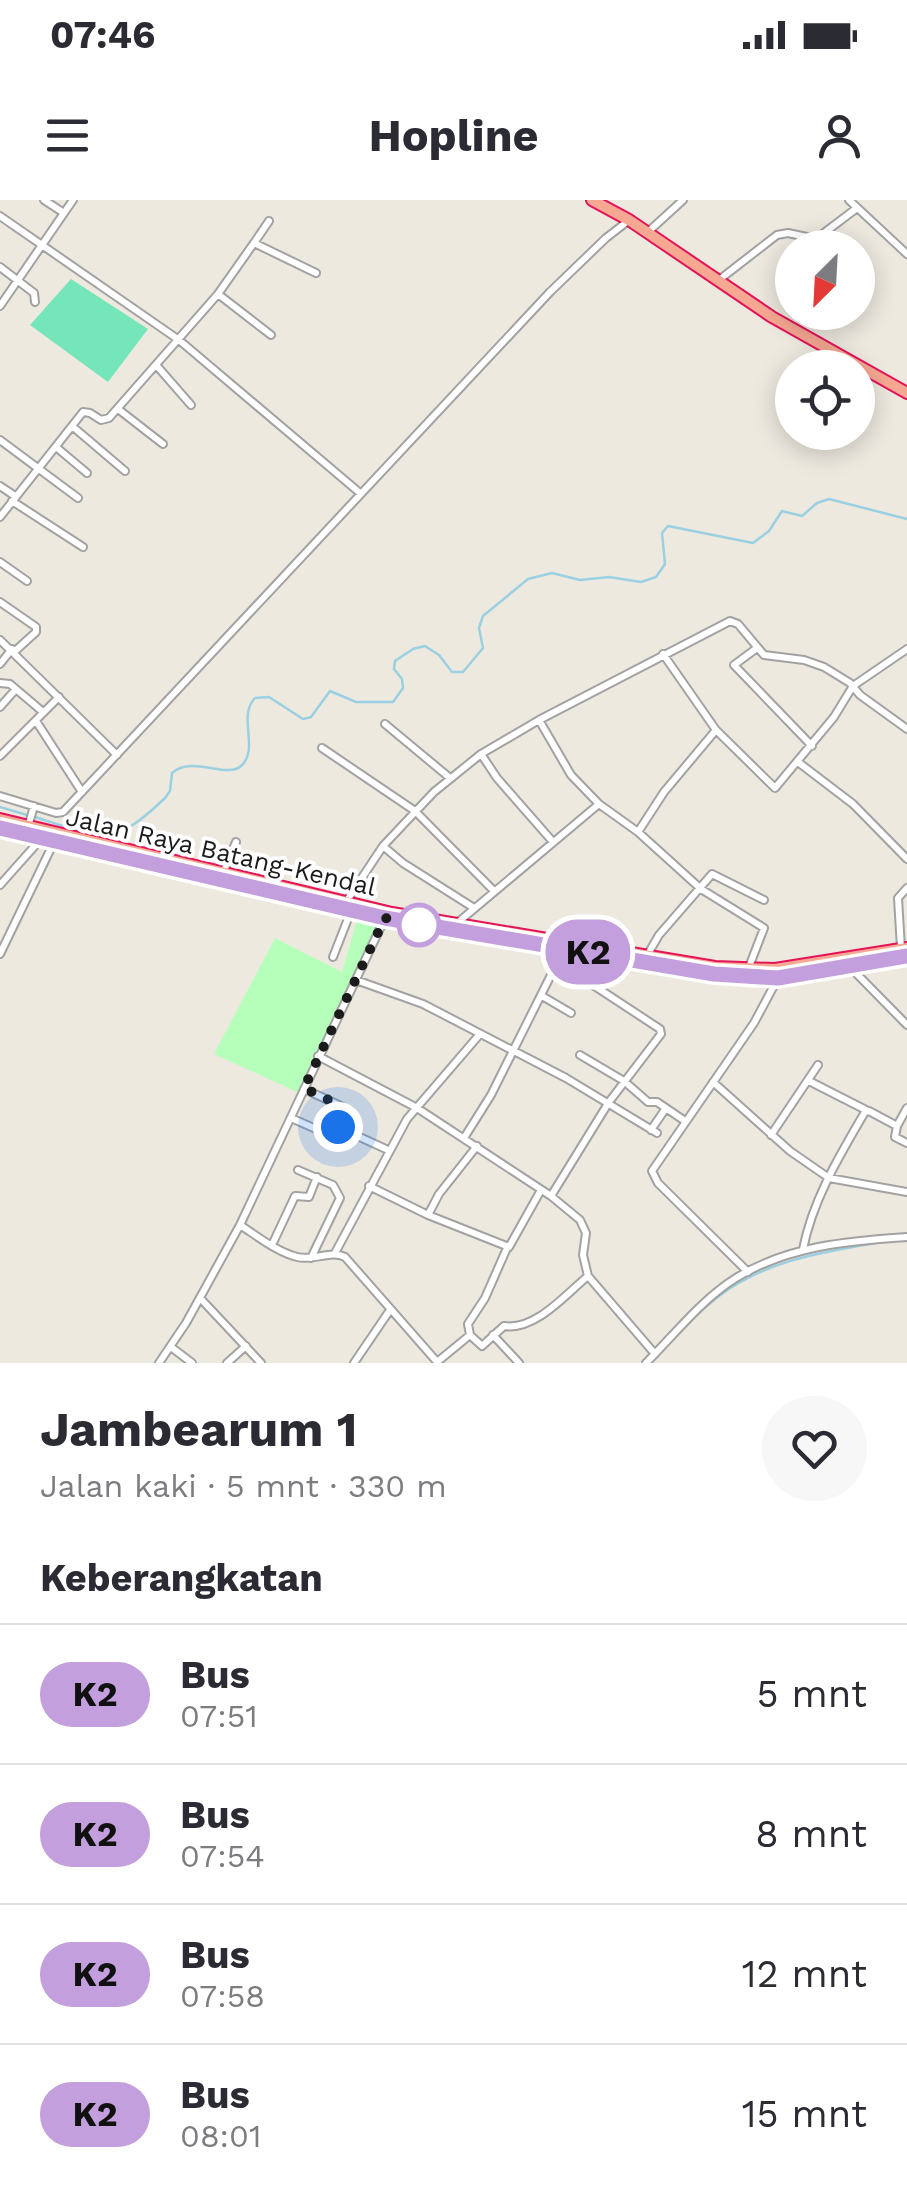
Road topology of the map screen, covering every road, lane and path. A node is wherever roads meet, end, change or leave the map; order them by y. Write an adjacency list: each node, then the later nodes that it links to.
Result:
1 (44, 200): 7 (street)
2 (73, 200): 7 (street)
3 (594, 200): 10 (highway)
4 (682, 200): 11 (street)
5 (848, 200): 6 (street)
6 (857, 208): 14 (street); 18 (street)
7 (64, 213): 13 (street)
8 (0, 216): 13 (street)
9 (270, 220): 12 (street)
10 (630, 220): 11 (highway); 36 (street)
11 (648, 232): 18 (highway)
12 (254, 242): 16 (street); 19 (street)
13 (42, 246): 17 (street); 23 (street)
14 (907, 254)
15 (0, 268): 17 (street)
16 (316, 273)
17 (18, 280): 20 (street); 21 (street)
18 (719, 280): 25 (highway)
19 (218, 294): 22 (street); 23 (street)
20 (1, 302)
21 (35, 302)
22 (271, 336)
23 (179, 340): 24 (street); 36 (street)
24 (157, 366): 26 (street); 27 (street)
25 (907, 394)
26 (191, 405)
27 (118, 409): 28 (street); 30 (street)
28 (72, 426): 31 (street); 33 (street)
29 (0, 440): 32 (street)
30 (163, 444)
31 (56, 447): 32 (street); 34 (street)
32 (38, 466): 37 (street); 38 (street)
33 (125, 471)
34 (87, 474)
35 (0, 486): 37 (street)
36 (360, 494): 65 (street)
37 (13, 498): 39 (street); 40 (street)
38 (78, 498)
39 (0, 517)
40 (83, 547)
41 (0, 562): 42 (street)
42 (27, 581)
43 (0, 602): 47 (street)
44 (0, 640): 47 (street)
45 (757, 648): 48 (street); 51 (street); 61 (street)
46 (907, 650): 51 (street)
47 (13, 651): 49 (street); 53 (street)
48 (663, 654): 56 (street); 60 (street)
49 (0, 664)
50 (0, 683): 52 (street)
51 (853, 686): 59 (street); 61 (street)
52 (16, 689): 54 (street); 55 (street)
53 (59, 696): 55 (street); 65 (street)
54 (0, 707)
55 (43, 712): 57 (street)
56 (539, 720): 64 (street); 70 (street)
57 (36, 721): 63 (street); 68 (street)
58 (385, 724): 67 (street)
59 (907, 729)
60 (716, 730): 66 (street); 76 (street)
61 (812, 746): 66 (street)
62 (322, 748): 72 (street)
63 (1, 752)
64 (481, 754): 67 (street); 79 (street)
65 (117, 756): 68 (street)
66 (798, 762): 81 (street)
67 (450, 778): 72 (street)
68 (82, 792): 71 (street)
69 (0, 796): 71 (street)
70 (598, 804): 76 (street); 79 (street)
71 (33, 807): 74 (street)
72 (415, 811): 80 (street); 86 (street)
73 (0, 820): 74 (highway, Jalan Raya Batang-Kendal)
74 (29, 823): 82 (highway, Jalan Raya Batang-Kendal)
75 (0, 828): 77 (highway, Jalan Raya Batang-Kendal)
76 (638, 832): 85 (street)
77 (48, 840): 83 (street); 88 (highway, Jalan Raya Batang-Kendal); 95 (street)
78 (236, 842): 82 (street)
79 (554, 842): 86 (street)
80 (383, 846): 88 (street); 89 (street)
81 (907, 860)
82 (222, 875): 88 (highway, Jalan Raya Batang-Kendal)
83 (0, 885)
84 (907, 888): 94 (street)
85 (701, 889): 87 (street); 96 (street); 100 (street)
86 (494, 892): 89 (street)
87 (764, 900)
88 (348, 907): 90 (highway, Jalan Raya Batang-Kendal); 91 (highway, Jalan Raya Batang-Kendal); 97 (street)
89 (474, 908): 91 (street)
90 (385, 918): 92 (highway, Jalan Raya Batang-Kendal); 102 (street)
91 (456, 924): 92 (highway, Jalan Raya Batang-Kendal)
92 (544, 942): 93 (highway, Jalan Raya Batang-Kendal); 96 (highway, Jalan Raya Batang-Kendal)
93 (564, 949): 98 (street); 101 (highway, Jalan Raya Batang-Kendal)
94 (905, 950): 99 (highway, Jalan Raya Batang-Kendal); 100 (highway, Jalan Raya Batang-Kendal)
95 (0, 954)
96 (648, 954): 100 (highway, Jalan Raya Batang-Kendal)
97 (334, 957)
98 (558, 962): 103 (street); 111 (street)
99 (849, 966): 101 (highway, Jalan Raya Batang-Kendal); 105 (street)
100 (748, 969)
101 (778, 978): 113 (street)
102 (356, 980): 106 (street); 109 (street)
103 (542, 996): 104 (street); 107 (street)
104 (571, 1013)
105 (907, 1025)
106 (480, 1034): 107 (street); 116 (street)
107 (512, 1051): 115 (street); 125 (street)
108 (580, 1055): 111 (street)
109 (318, 1056): 114 (street); 116 (street)
110 (818, 1065): 112 (street)
111 (624, 1081): 115 (street); 117 (street)
112 (809, 1081): 119 (street); 124 (street)
113 (713, 1082): 121 (street); 124 (street)
114 (304, 1088): 120 (street); 128 (street)
115 (609, 1102): 117 (street); 135 (street)
116 (417, 1108): 125 (street); 128 (street)
117 (666, 1108): 121 (street)
118 (907, 1108): 122 (street)
119 (867, 1110): 122 (street); 131 (street)
120 (291, 1118): 123 (street); 137 (street)
121 (684, 1122): 144 (street)
122 (898, 1126): 126 (street)
123 (316, 1129)
124 (771, 1134): 131 (street)
125 (464, 1138): 127 (street)
126 (907, 1144)
127 (477, 1146): 133 (street); 136 (street)
128 (388, 1150): 132 (street)
129 (298, 1170): 130 (street)
130 (316, 1177): 139 (street); 143 (street)
131 (829, 1178): 134 (street); 141 (street)
132 (369, 1186): 136 (street); 142 (street)
133 (541, 1190): 135 (street); 140 (street)
134 (907, 1192)
135 (551, 1196): 145 (street)
136 (428, 1215): 140 (street)
137 (240, 1225): 139 (street); 146 (street)
138 (907, 1237): 141 (street)
139 (272, 1245): 143 (street)
140 (507, 1248): 148 (street)
141 (803, 1248): 144 (street)
142 (335, 1254): 143 (street); 147 (street)
143 (311, 1258)
144 (748, 1272): 152 (street)
145 (588, 1276): 149 (street); 152 (street)
146 (200, 1298): 150 (street); 151 (street)
147 (390, 1310): 157 (street); 158 (street)
148 (470, 1335): 149 (street); 158 (street)
149 (493, 1336): 159 (street)
150 (246, 1346): 155 (street); 156 (street)
151 (171, 1348): 153 (street); 154 (street)
152 (655, 1354): 160 (street)
153 (159, 1363)
154 (192, 1363)
155 (227, 1363)
156 (262, 1363)
157 (354, 1363)
158 (438, 1363)
159 (519, 1363)
160 (646, 1363)

